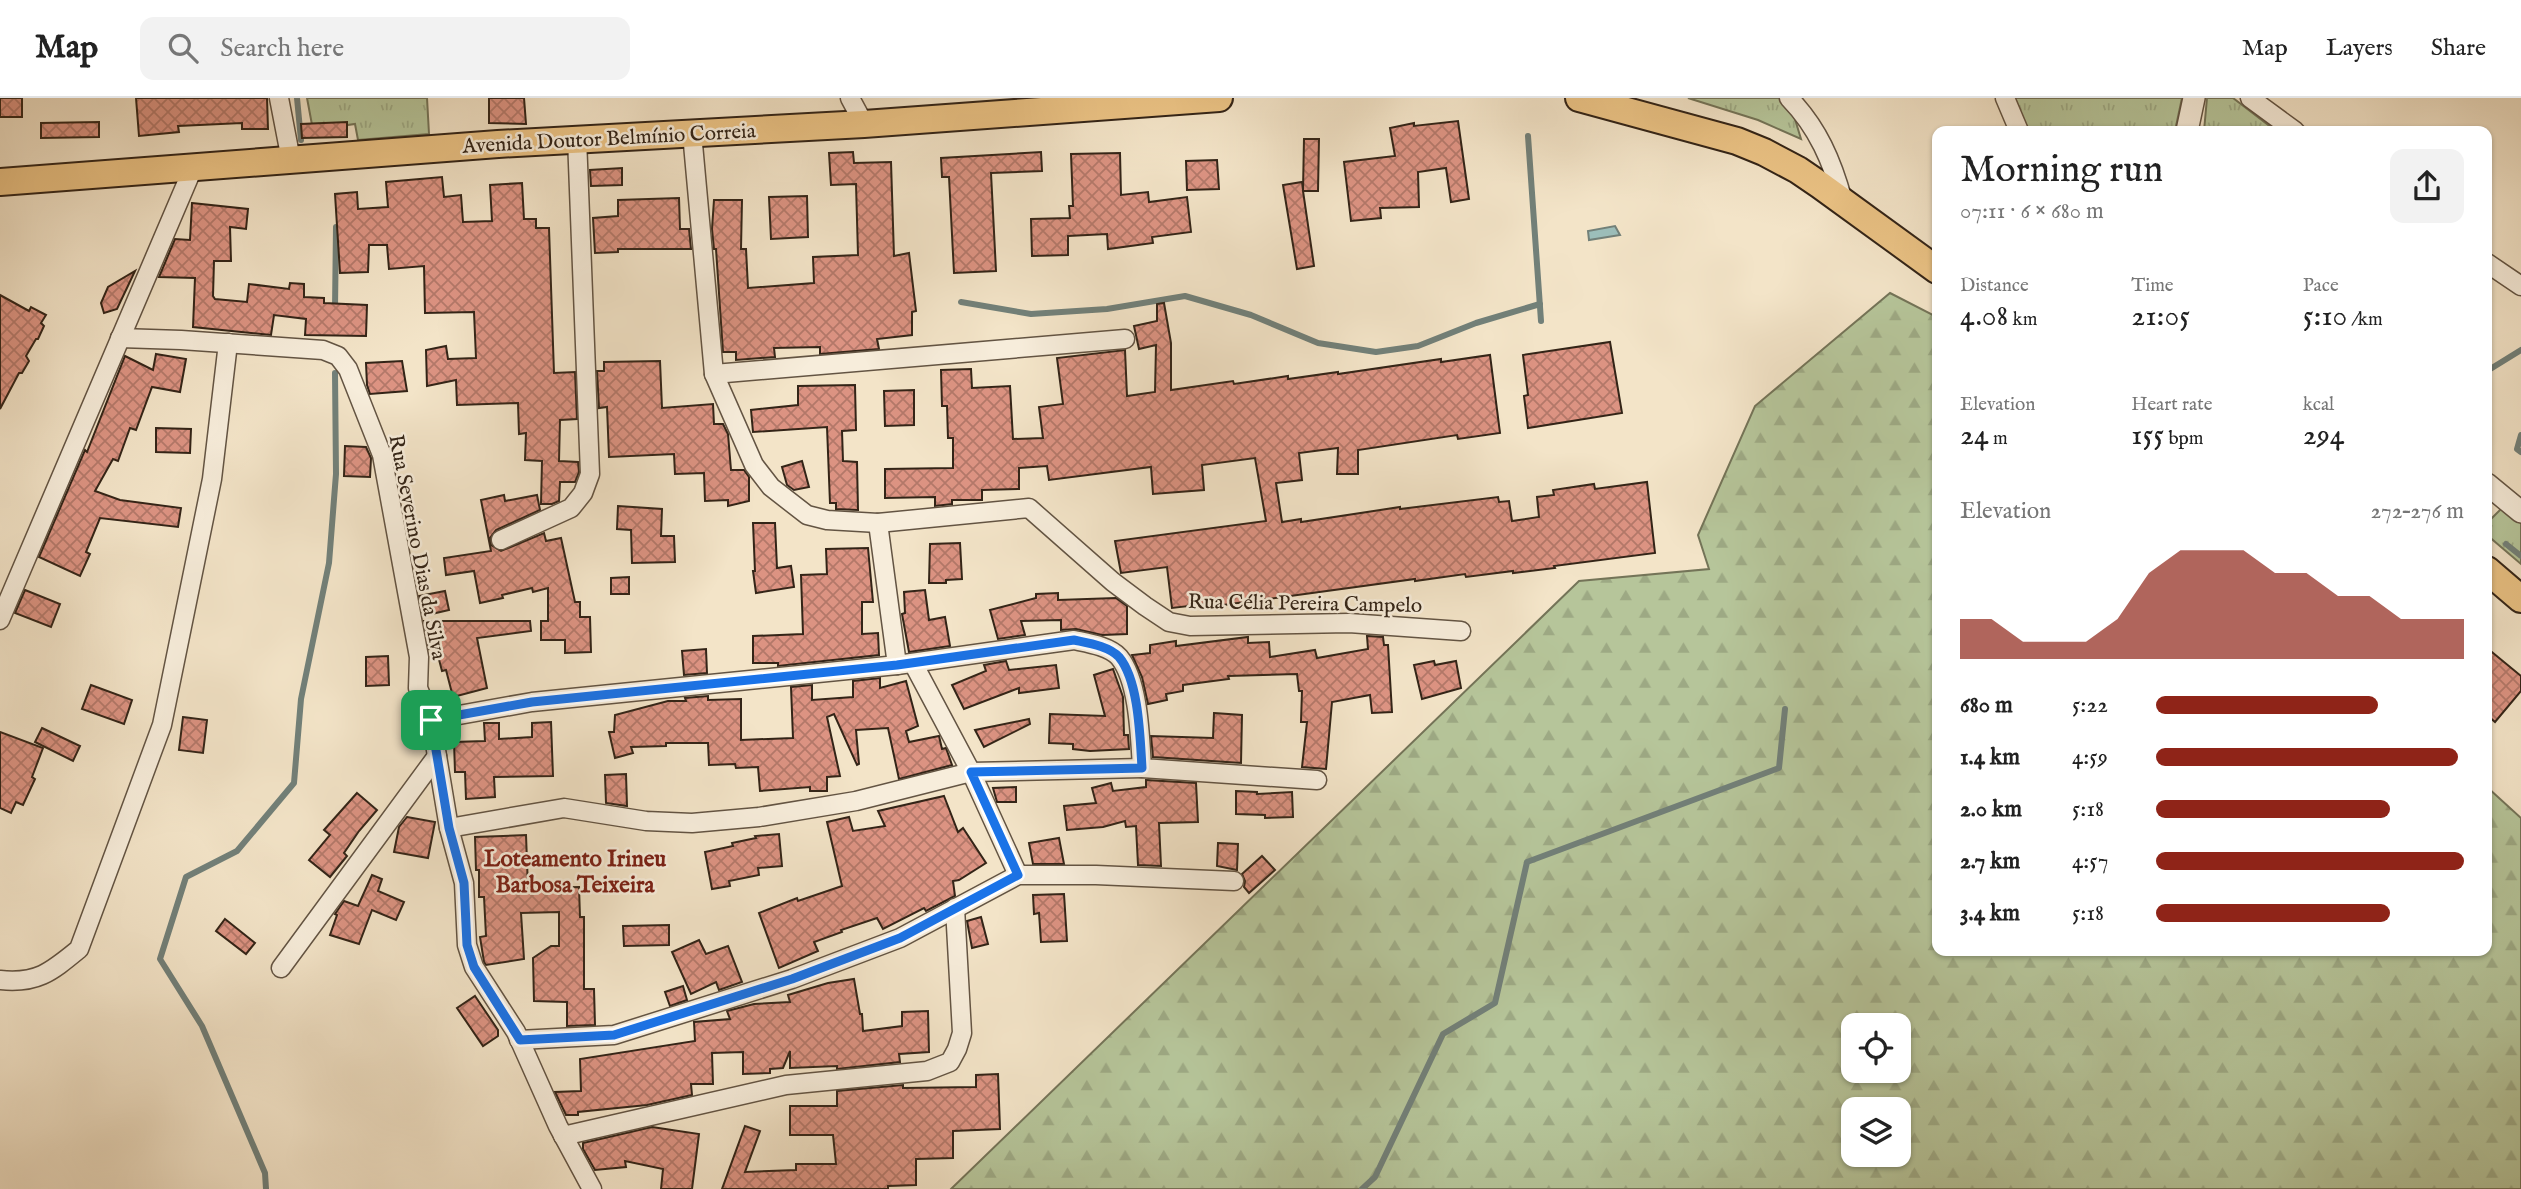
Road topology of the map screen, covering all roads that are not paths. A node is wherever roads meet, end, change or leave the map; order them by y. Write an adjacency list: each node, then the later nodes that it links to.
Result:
1 (279, 98): 15 (street)
2 (850, 98): 9 (street)
3 (1219, 98): 9 (main road, Avenida Doutor Belmínio Correia)
4 (1579, 98): 18 (main road)
5 (1789, 98): 18 (street)
6 (2006, 98): 10 (street)
7 (2194, 98): 11 (street)
8 (2249, 98): 12 (street)
9 (864, 124): 13 (main road, Avenida Doutor Belmínio Correia)
10 (2017, 126)
11 (2188, 126)
12 (2288, 126)
13 (692, 133): 14 (main road, Avenida Doutor Belmínio Correia); 25 (street, Rua Célia Pereira Campelo)
14 (577, 138): 15 (main road, Avenida Doutor Belmínio Correia); 29 (street)
15 (291, 160): 16 (main road, Avenida Doutor Belmínio Correia)
16 (193, 168): 17 (main road, Avenida Doutor Belmínio Correia); 22 (street)
17 (0, 182)
18 (1843, 201): 19 (main road)
19 (1932, 266)
20 (2492, 266): 21 (street)
21 (2521, 286)
22 (120, 338): 24 (street, Rua Severino Dias da Silva); 32 (street)
23 (1125, 339): 25 (street)
24 (228, 343): 35 (street, Rua Severino Dias da Silva); 45 (street)
25 (714, 374): 28 (street, Rua Célia Pereira Campelo)
26 (2492, 488): 27 (street)
27 (2521, 512)
28 (878, 523): 33 (street, Rua Célia Pereira Campelo); 34 (street)
29 (501, 540)
30 (2492, 574): 31 (main road)
31 (2521, 599)
32 (0, 620)
33 (1461, 631)
34 (905, 664): 35 (street); 37 (street); 38 (street)
35 (431, 720): 36 (street, Rua Severino Dias da Silva)
36 (437, 756): 40 (street, Rua Severino Dias da Silva); 44 (street)
37 (1142, 768): 38 (street); 39 (street)
38 (971, 772): 40 (street); 41 (street)
39 (1317, 780)
40 (449, 828): 46 (street, Rua Severino Dias da Silva)
41 (1018, 875): 42 (street); 43 (street)
42 (1234, 881)
43 (955, 908): 46 (street); 47 (street)
44 (281, 968)
45 (0, 980)
46 (520, 1040): 47 (street, Rua Severino Dias da Silva)
47 (563, 1136): 48 (street, Rua Severino Dias da Silva)
48 (592, 1189)

